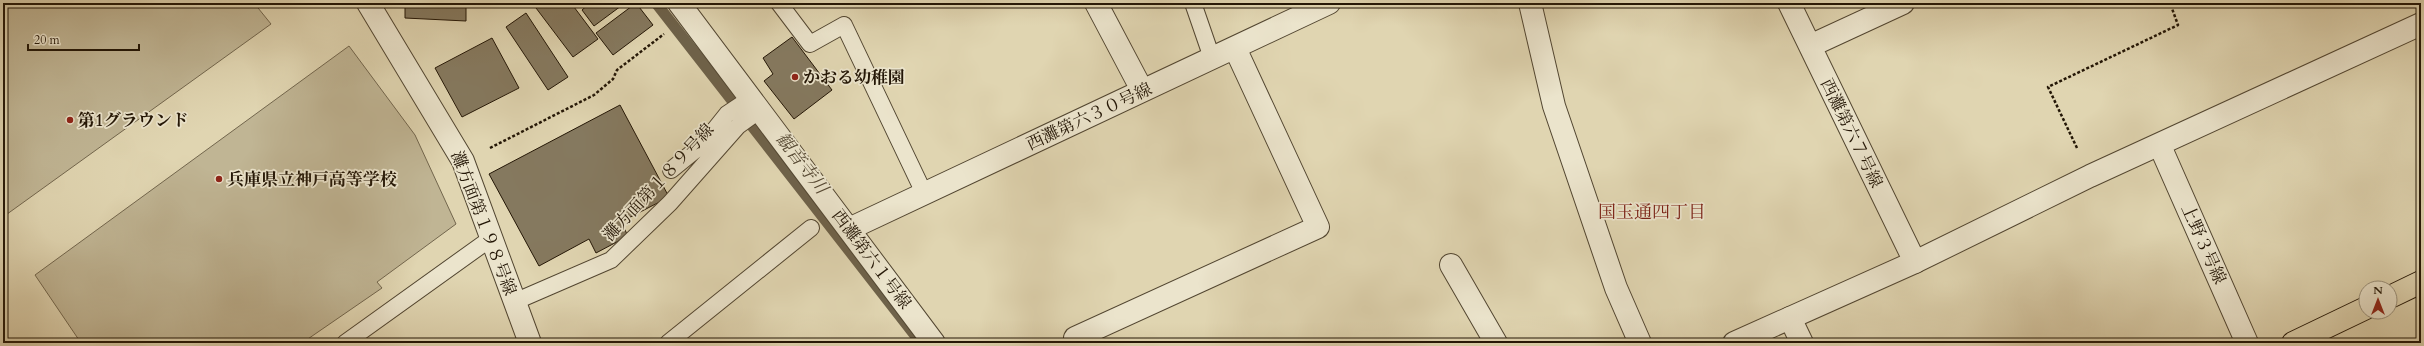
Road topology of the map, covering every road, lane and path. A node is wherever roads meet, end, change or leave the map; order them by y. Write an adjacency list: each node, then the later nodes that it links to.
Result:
1 (368, 3): 20 (street, 灘方面第１９８号線)
2 (679, 3): 17 (street, 西灘第六１号線)
3 (778, 3): 23 (lane)
4 (1096, 3): 16 (street)
5 (1194, 3): 15 (lane)
6 (1329, 3): 14 (street, 西灘第六３０号線)
7 (1530, 3): 40 (street)
8 (1788, 3): 13 (street, 西灘第六７号線)
9 (1904, 3): 13 (street)
10 (2170, 3): 22 (path)
11 (2421, 24): 19 (street)
12 (670, 30): 20 (path)
13 (1810, 46): 27 (street, 西灘第六７号線)
14 (1235, 48): 15 (street, 西灘第六３０号線); 38 (street)
15 (1212, 58): 16 (street, 西灘第六３０号線)
16 (1142, 90): 23 (street, 西灘第六３０号線)
17 (756, 107): 18 (lane); 25 (street, 西灘第六１号線)
18 (733, 120): 21 (lane); 31 (lane, 灘方面第１８９号線)
19 (2160, 146): 22 (street); 43 (street, 上野３号線)
20 (463, 161): 26 (street, 灘方面第１９８号線)
21 (671, 170)
22 (2090, 176): 27 (street)
23 (924, 193): 25 (street, 西灘第六３０号線)
24 (811, 228): 36 (lane)
25 (849, 229): 37 (street, 西灘第六１号線)
26 (490, 239): 31 (street, 灘方面第１９８号線); 34 (lane)
27 (1915, 262): 33 (street)
28 (1451, 265): 39 (street)
29 (2421, 282): 30 (main road)
30 (2398, 293)
31 (514, 302): 35 (street, 灘方面第１９８号線)
32 (2358, 312): 44 (main road)
33 (1790, 318): 41 (street); 42 (street)
34 (345, 343)
35 (530, 343)
36 (668, 343)
37 (934, 343)
38 (1077, 343)
39 (1496, 343)
40 (1640, 343)
41 (1734, 343)
42 (1802, 343)
43 (2247, 343)
44 (2293, 343)

